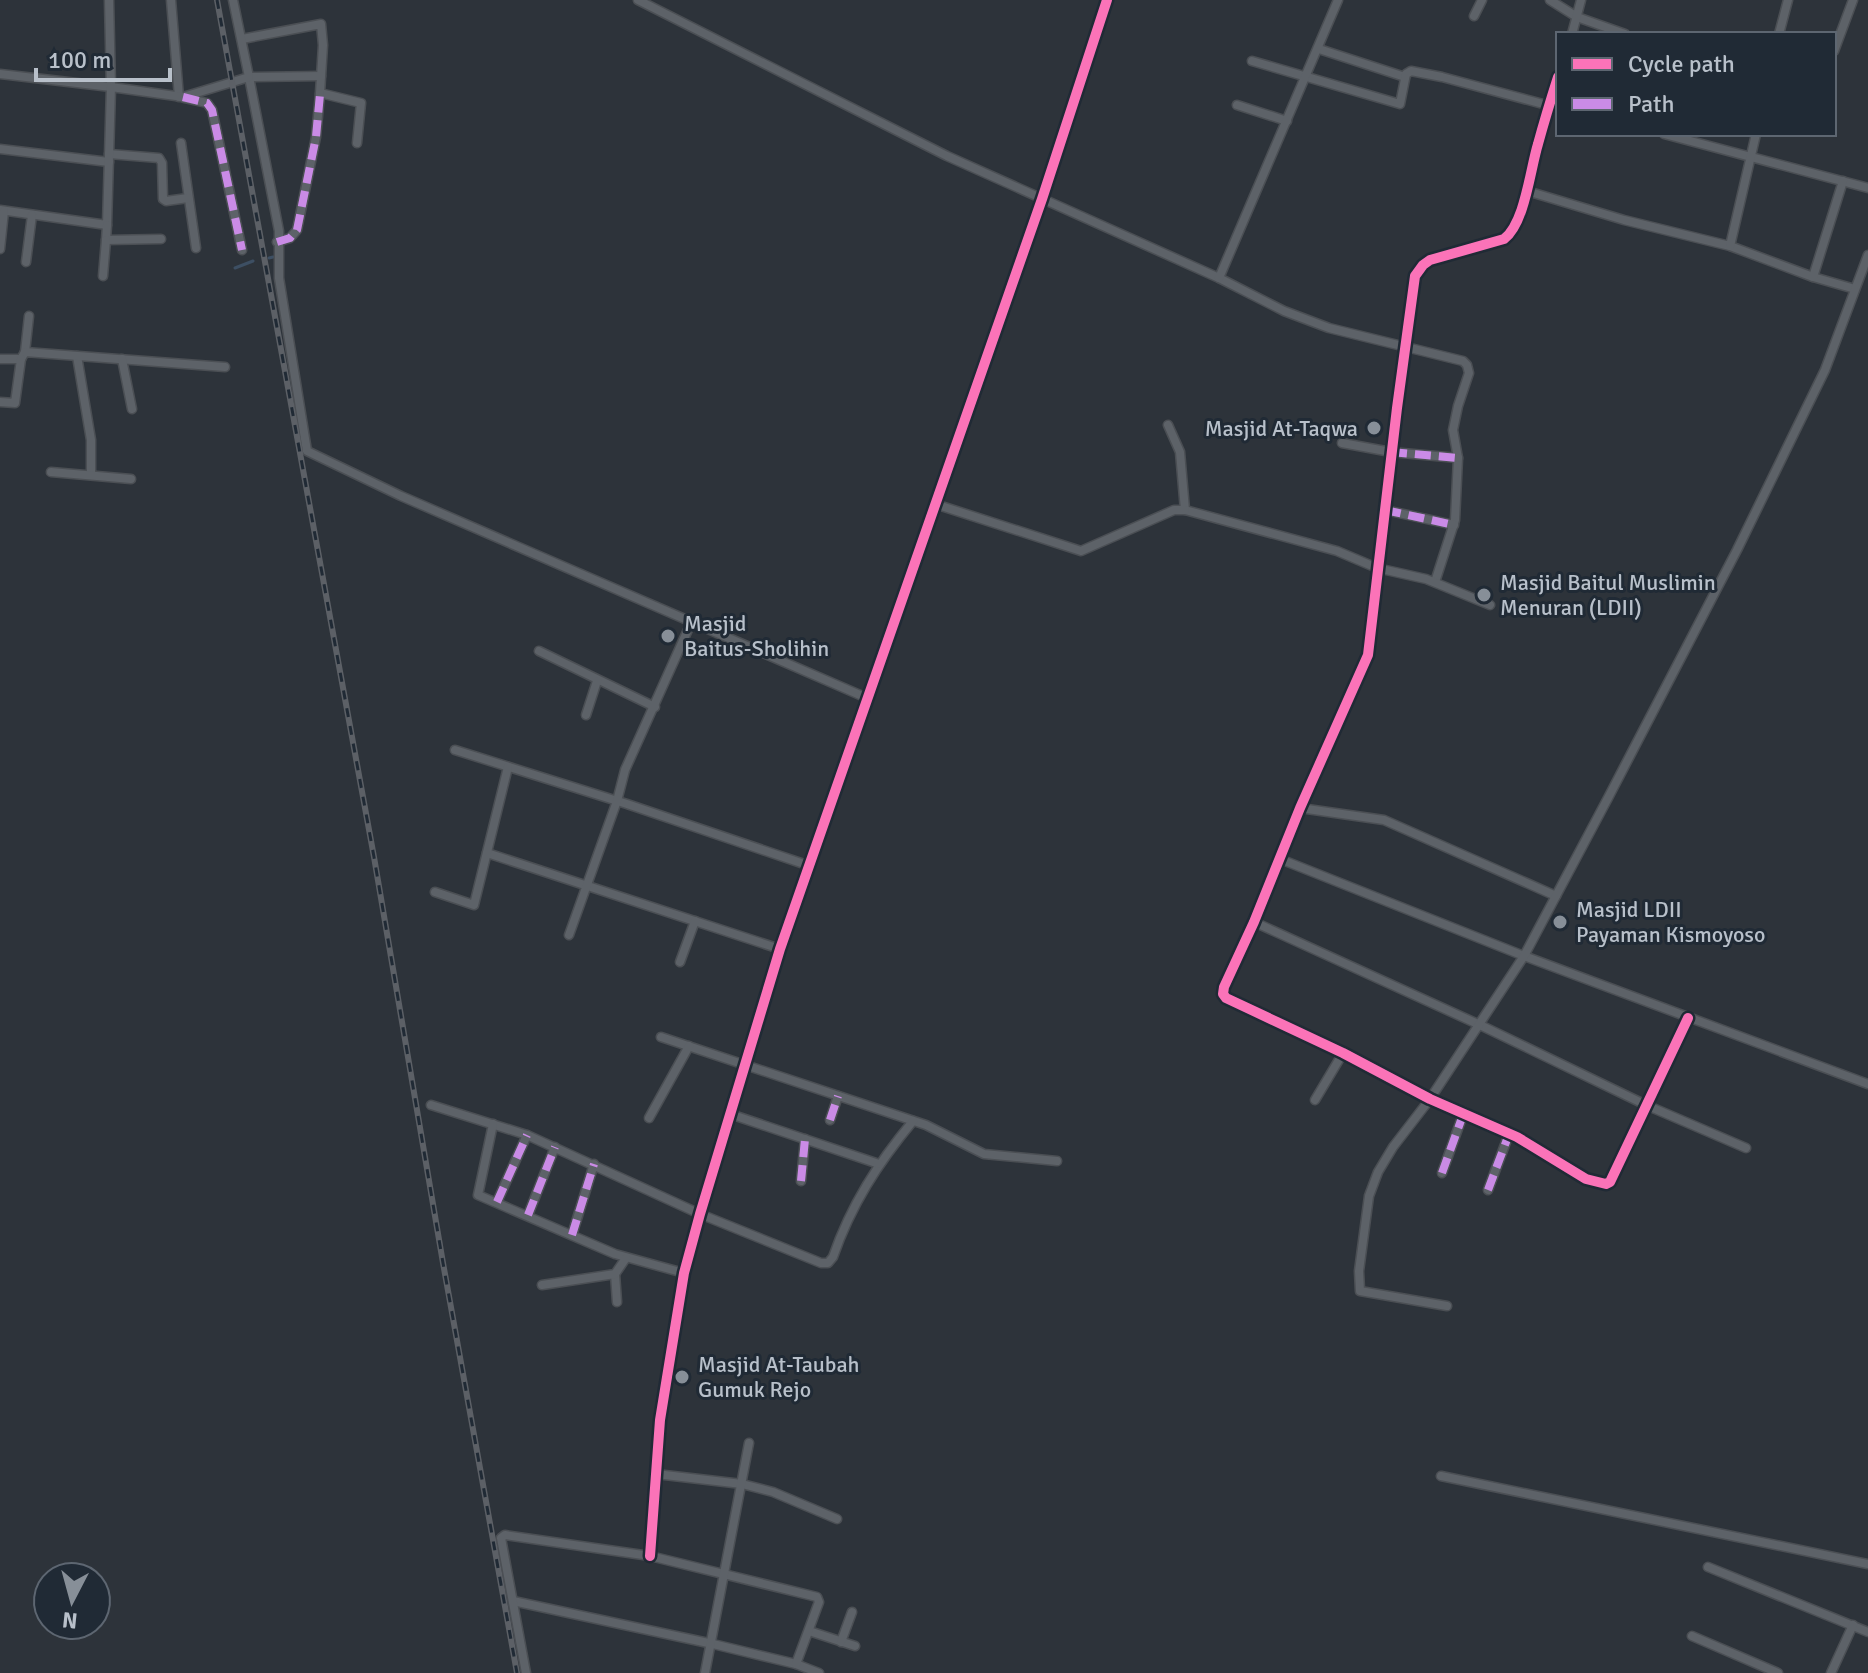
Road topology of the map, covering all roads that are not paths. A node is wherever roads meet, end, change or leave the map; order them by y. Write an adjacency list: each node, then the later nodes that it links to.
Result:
1 (109, 0): 26 (street)
2 (171, 0): 28 (street)
3 (233, 0): 17 (street)
4 (638, 0): 43 (street)
5 (1107, 0): 43 (street)
6 (1338, 0): 19 (street)
7 (1482, 0): 12 (street)
8 (1550, 0): 13 (street)
9 (1581, 0): 13 (street)
10 (1788, 0): 16 (street)
11 (1853, 0): 18 (street)
12 (1474, 16)
13 (1577, 17): 14 (street); 15 (street)
14 (1573, 32)
15 (1619, 32)
16 (1780, 32)
17 (242, 39): 22 (street); 23 (street)
18 (1836, 46)
19 (1319, 49): 24 (street); 25 (street)
20 (1252, 61): 25 (street)
21 (0, 74): 26 (street)
22 (321, 76): 23 (street); 27 (street)
23 (249, 77): 28 (street); 49 (street)
24 (1405, 77): 25 (street); 30 (street)
25 (1307, 78): 31 (street)
26 (111, 87): 28 (street); 38 (street)
27 (320, 94): 35 (street); 49 (street)
28 (181, 97): 53 (street)
29 (1237, 105): 31 (street)
30 (1553, 107): 41 (street)
31 (1287, 121): 58 (street)
32 (1672, 136): 37 (street)
33 (1756, 136): 37 (street)
34 (181, 143): 42 (street)
35 (357, 143)
36 (0, 149): 38 (street)
37 (1751, 155): 39 (street); 50 (street)
38 (109, 158): 42 (street); 46 (street)
39 (1843, 181): 40 (street); 57 (street)
40 (1868, 188)
41 (1527, 191): 50 (street); 61 (street)
42 (188, 198): 51 (street)
43 (1042, 199): 58 (street); 76 (street)
44 (2, 210): 45 (street); 52 (street)
45 (32, 215): 46 (street); 55 (street)
46 (107, 225): 48 (street)
47 (161, 239): 48 (street)
48 (106, 240): 56 (street)
49 (277, 242): 83 (street)
50 (1730, 246): 57 (street)
51 (196, 248)
52 (0, 249)
53 (242, 250)
54 (1868, 255): 59 (street)
55 (26, 262)
56 (103, 276)
57 (1813, 277): 59 (street)
58 (1219, 278): 61 (street)
59 (1855, 289): 98 (street)
60 (29, 316): 62 (street)
61 (1406, 348): 71 (street); 72 (street)
62 (23, 356): 63 (street); 64 (street); 67 (street)
63 (77, 356): 65 (street); 74 (street)
64 (0, 359)
65 (122, 359): 66 (street); 68 (street)
66 (225, 367)
67 (0, 402)
68 (132, 409)
69 (1168, 425): 77 (street)
70 (1342, 443): 71 (street)
71 (1391, 452): 72 (street); 78 (street)
72 (1458, 458): 79 (street)
73 (51, 472): 74 (street)
74 (91, 475): 75 (street)
75 (131, 479)
76 (935, 504): 77 (street); 86 (street)
77 (1185, 510): 80 (street)
78 (1385, 510): 79 (street); 80 (street)
79 (1454, 525): 81 (street)
80 (1377, 568): 81 (street); 92 (street)
81 (1435, 582): 82 (street)
82 (1490, 605)
83 (691, 623): 86 (street); 87 (street)
84 (539, 651): 85 (street)
85 (597, 681): 87 (street); 88 (street)
86 (867, 698): 95 (street)
87 (655, 707): 91 (street)
88 (586, 715)
89 (455, 750): 90 (street)
90 (508, 767): 91 (street); 93 (street)
91 (617, 801): 95 (street); 96 (street)
92 (1300, 808): 94 (street); 98 (street)
93 (487, 853): 96 (street); 97 (street)
94 (1280, 859): 100 (street); 103 (street)
95 (810, 866): 102 (street)
96 (588, 884): 99 (street); 101 (street)
97 (435, 892)
98 (1556, 896): 103 (street)
99 (695, 921): 102 (street); 104 (street)
100 (1254, 922): 106 (street); 109 (street)
101 (569, 935)
102 (780, 949): 110 (street)
103 (1524, 956): 105 (street); 106 (street)
104 (680, 962)
105 (1688, 1018): 111 (street); 116 (street)
106 (1480, 1025): 113 (street); 116 (street)
107 (661, 1037): 108 (street)
108 (689, 1046): 110 (street); 119 (street)
109 (1343, 1053): 113 (street); 114 (street)
110 (745, 1065): 112 (street); 118 (street)
111 (1868, 1084)
112 (838, 1096): 120 (street); 121 (street)
113 (1430, 1099): 117 (street); 143 (street)
114 (1315, 1100)
115 (431, 1105): 122 (street)
116 (1646, 1105): 123 (street); 127 (street)
117 (1464, 1112): 123 (street); 131 (street)
118 (730, 1114): 125 (street); 135 (street)
119 (649, 1118)
120 (830, 1120)
121 (913, 1121): 128 (street); 130 (street)
122 (493, 1124): 124 (street); 134 (street)
123 (1509, 1134): 133 (street)
124 (527, 1135): 126 (street); 134 (street)
125 (805, 1139): 130 (street); 132 (street)
126 (555, 1147): 129 (street); 136 (street)
127 (1746, 1148)
128 (1057, 1161)
129 (594, 1164): 135 (street); 137 (street)
130 (879, 1164): 135 (street)
131 (1442, 1173)
132 (801, 1181)
133 (1488, 1190)
134 (497, 1202): 136 (street)
135 (700, 1214): 139 (street)
136 (528, 1215): 137 (street)
137 (572, 1235): 138 (street)
138 (626, 1258): 139 (street); 140 (street)
139 (684, 1273): 145 (street)
140 (615, 1274): 141 (street); 142 (street)
141 (542, 1285)
142 (617, 1302)
143 (1447, 1306)
144 (749, 1443): 147 (street)
145 (656, 1474): 147 (street); 149 (street)
146 (1441, 1476): 150 (street)
147 (742, 1484): 148 (street); 152 (street)
148 (837, 1519)
149 (650, 1556): 152 (street); 153 (street)
150 (1868, 1564)
151 (1708, 1567): 155 (street)
152 (725, 1573): 156 (street); 160 (street)
153 (513, 1601): 160 (street); 163 (street)
154 (852, 1612): 159 (street)
155 (1853, 1625): 157 (street); 167 (street)
156 (809, 1631): 159 (street); 162 (street)
157 (1868, 1632)
158 (1692, 1636): 166 (street)
159 (841, 1642): 161 (street)
160 (713, 1644): 162 (street); 164 (street)
161 (855, 1646)
162 (794, 1664): 165 (street)
163 (526, 1673)
164 (705, 1673)
165 (819, 1673)
166 (1778, 1673)
167 (1831, 1673)

